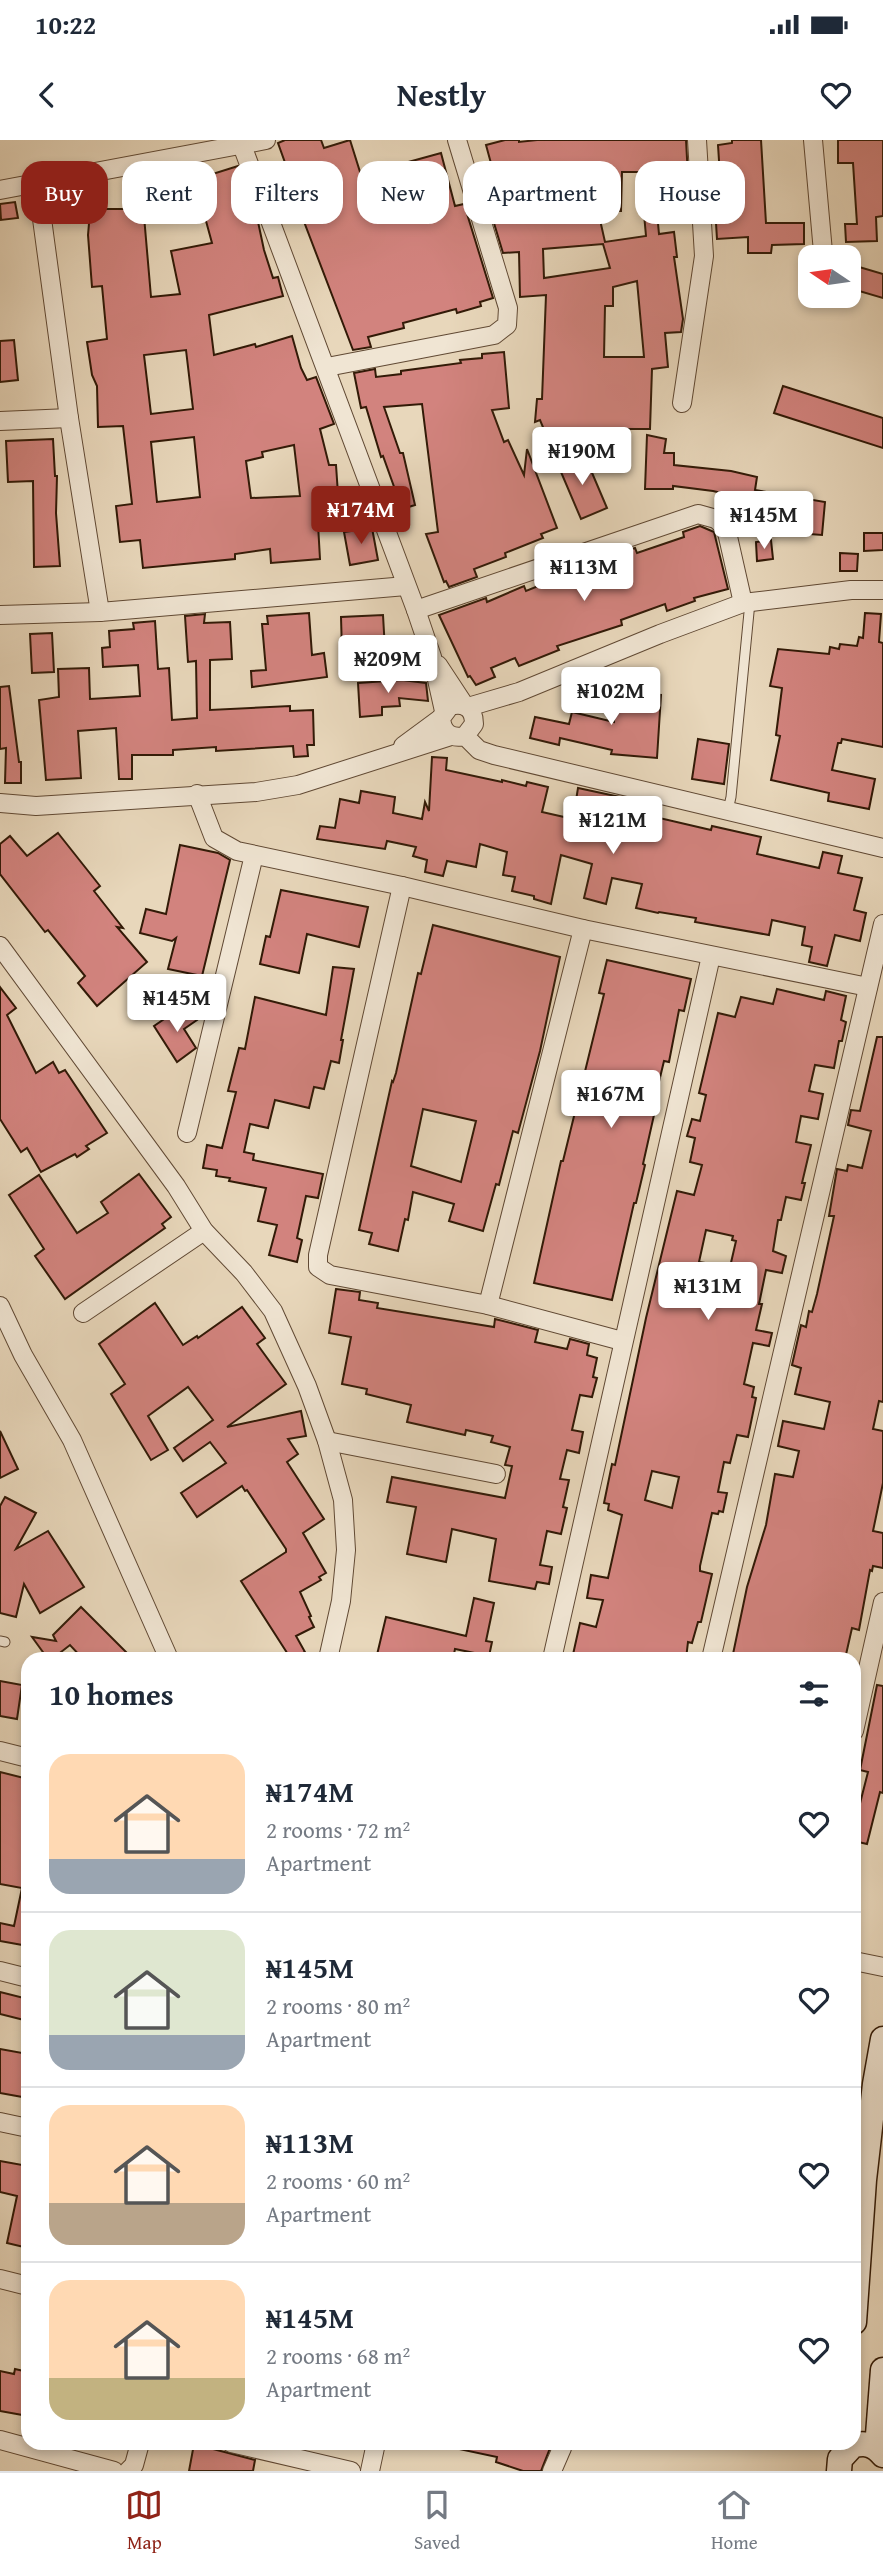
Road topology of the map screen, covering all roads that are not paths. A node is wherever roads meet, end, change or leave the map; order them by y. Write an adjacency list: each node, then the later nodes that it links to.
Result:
1 (266, 140): 5 (street)
2 (457, 140): 11 (street)
3 (697, 140): 12 (street)
4 (813, 140): 10 (street)
5 (241, 142): 6 (street); 11 (street)
6 (108, 168)
7 (21, 185): 8 (street)
8 (0, 190)
9 (43, 224): 13 (street)
10 (822, 245)
11 (327, 367): 15 (street)
12 (682, 403)
13 (69, 418): 14 (street); 19 (street)
14 (0, 421)
15 (406, 586): 18 (street); 19 (street)
16 (883, 590): 17 (street)
17 (747, 602): 18 (street); 23 (street); 27 (lane)
18 (416, 610): 21 (street)
19 (100, 612): 20 (street)
20 (0, 615)
21 (432, 657): 22 (street); 23 (street)
22 (442, 714): 23 (street); 23 (street); 24 (street)
23 (465, 722): 24 (street); 27 (street)
24 (391, 755): 25 (street)
25 (197, 794): 26 (street); 29 (street)
26 (0, 803)
27 (728, 810): 28 (street)
28 (883, 848)
29 (254, 855): 30 (street); 36 (street)
30 (402, 886): 32 (street); 38 (street)
31 (883, 924): 35 (street)
32 (583, 929): 34 (street); 38 (street)
33 (0, 946): 37 (street)
34 (711, 956): 35 (street); 41 (street)
35 (868, 987): 48 (street)
36 (187, 1133)
37 (204, 1231): 40 (street); 42 (street)
38 (488, 1305): 41 (street)
39 (0, 1306): 45 (street)
40 (83, 1313)
41 (622, 1341): 47 (street)
42 (327, 1441): 43 (street); 46 (street)
43 (496, 1474)
44 (883, 1602): 49 (street)
45 (166, 1652)
46 (330, 1652)
47 (554, 1652)
48 (713, 1652)
49 (861, 1700)
50 (0, 1751): 51 (street)
51 (21, 1756)
52 (861, 1965): 53 (street)
53 (883, 1967)
54 (0, 1971): 55 (street)
55 (21, 1976)
56 (883, 2039): 59 (main road)
57 (0, 2122): 58 (street)
58 (21, 2127)
59 (861, 2218)
60 (0, 2279): 61 (street)
61 (21, 2284)
62 (883, 2370): 71 (main road)
63 (0, 2440): 65 (street)
64 (861, 2444): 71 (main road)
65 (21, 2446)
66 (37, 2450): 72 (street)
67 (137, 2450): 73 (street)
68 (261, 2450): 74 (street)
69 (374, 2450): 75 (street)
70 (561, 2450): 76 (street)
71 (881, 2451)
72 (114, 2471)
73 (128, 2471)
74 (351, 2471)
75 (370, 2471)
76 (552, 2471)

